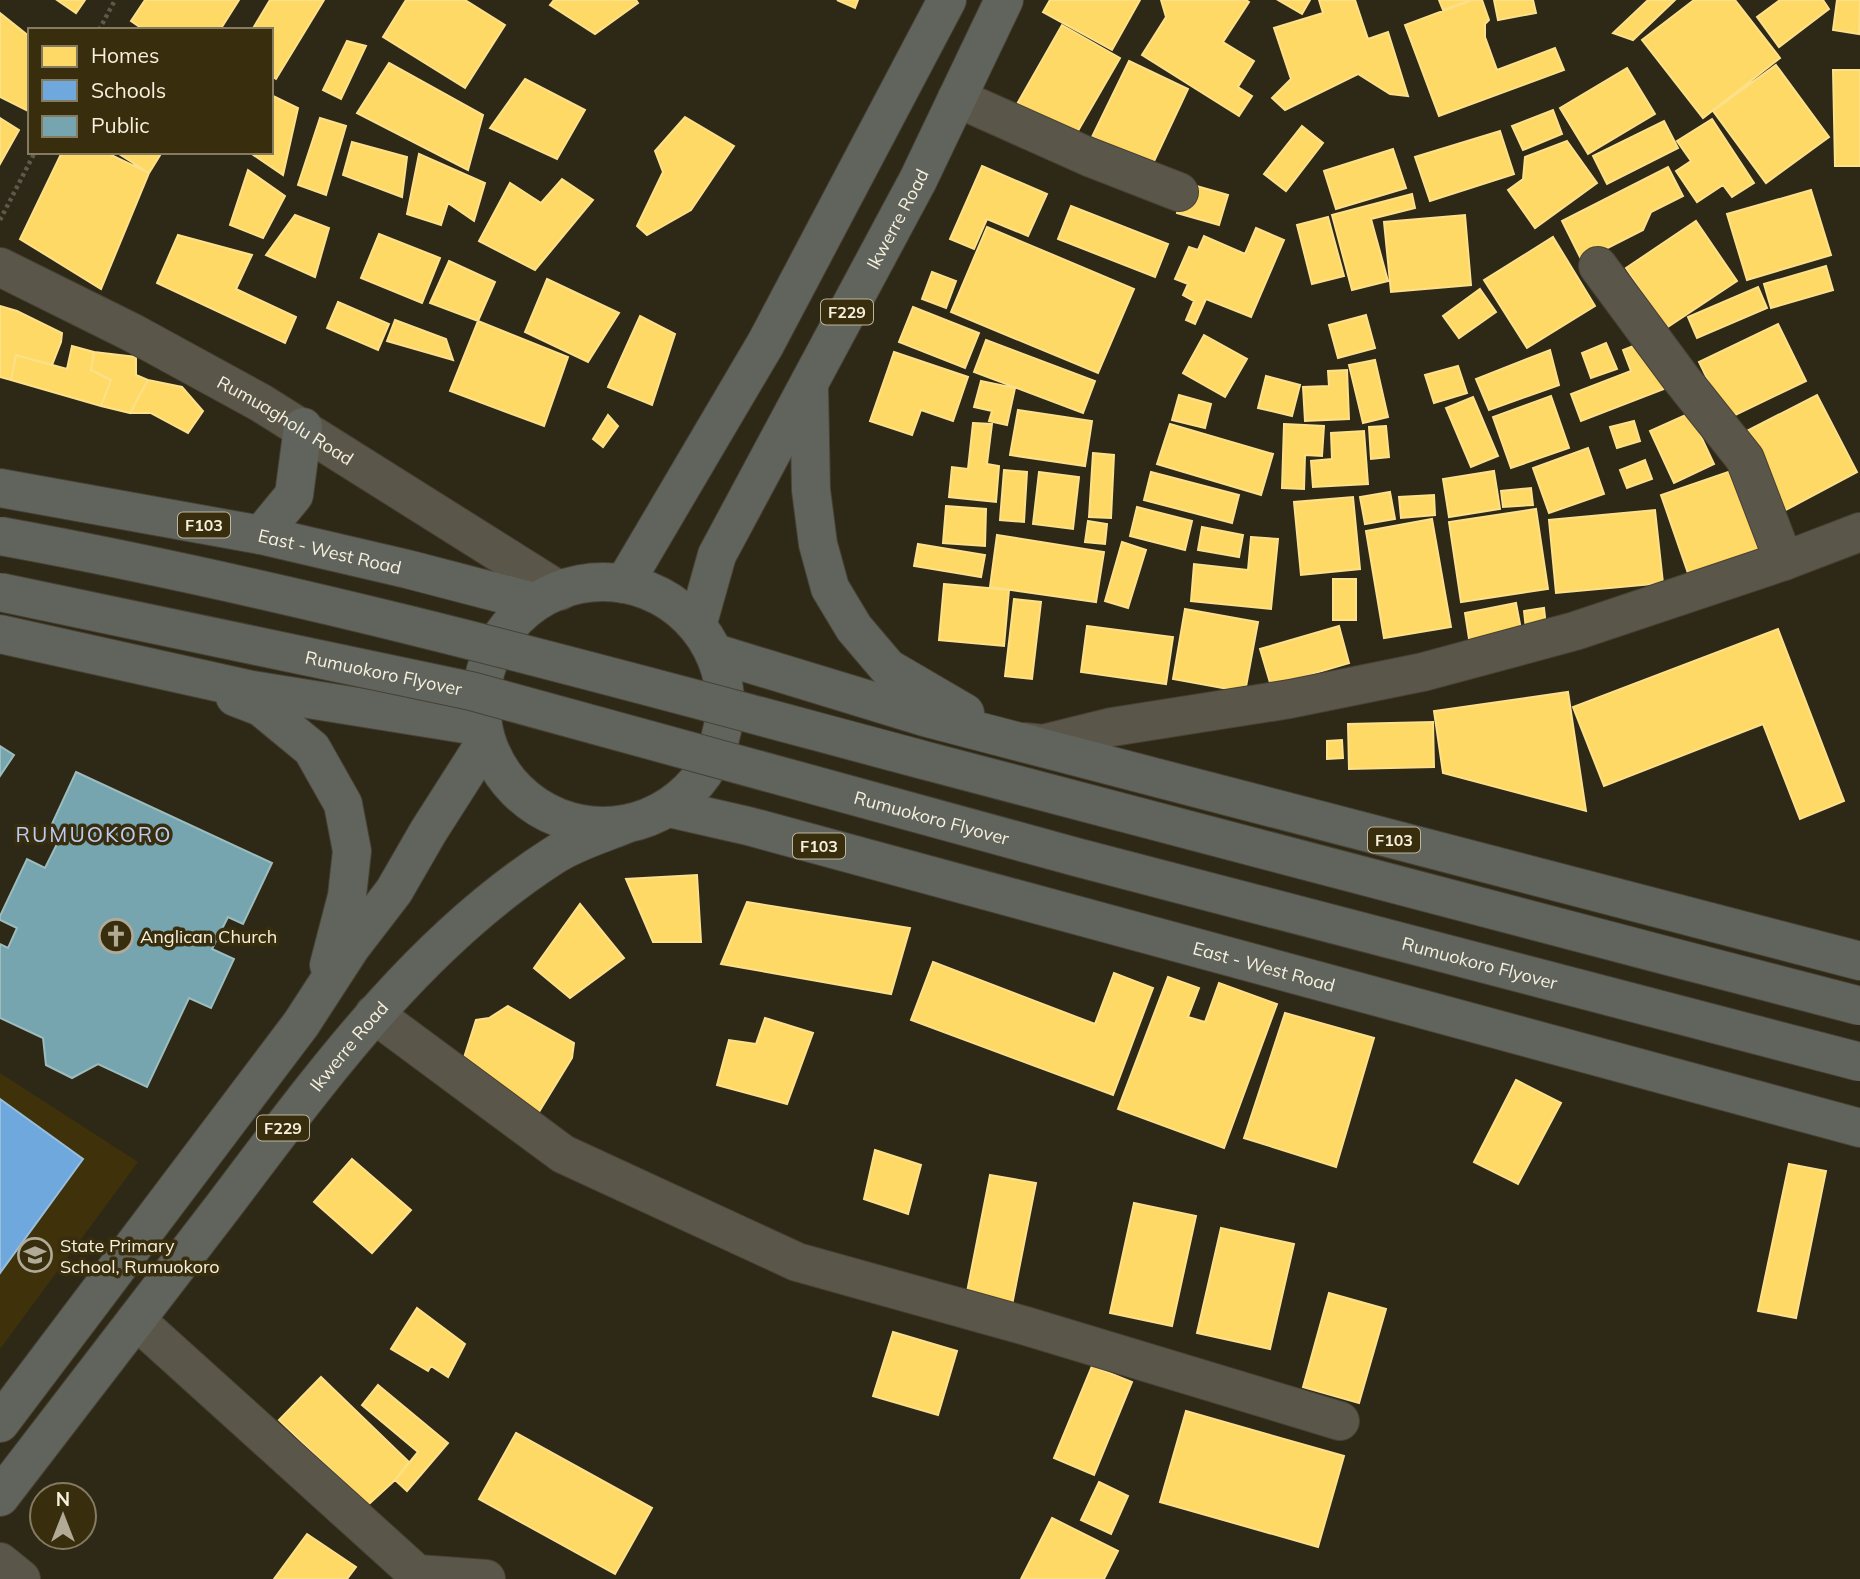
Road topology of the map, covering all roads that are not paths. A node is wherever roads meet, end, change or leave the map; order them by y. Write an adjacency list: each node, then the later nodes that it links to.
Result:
1 (947, 0): 14 (main road)
2 (1004, 0): 3 (main road, Ikwerre Road / F229)
3 (957, 98): 4 (street); 7 (main road, Ikwerre Road / F229)
4 (1179, 192)
5 (1598, 266): 13 (street)
6 (0, 267): 8 (street, Rumuagholu Road)
7 (809, 383): 18 (main road, Ikwerre Road / F229); 21 (main road)
8 (303, 427): 11 (main road); 16 (street, Rumuagholu Road)
9 (0, 488): 11 (main road, East - West Road / F103)
10 (1860, 532): 13 (street)
11 (261, 535): 16 (main road, East - West Road / F103)
12 (0, 536): 26 (main road, bridge)
13 (1784, 561): 21 (street)
14 (624, 584): 16 (main road); 18 (main road)
15 (0, 592): 28 (main road, Rumuokoro Flyover, bridge)
16 (547, 597): 20 (main road)
17 (0, 635): 19 (main road)
18 (708, 640): 21 (main road, F103); 22 (main road)
19 (177, 675): 20 (main road); 25 (main road)
20 (484, 734): 23 (main road); 25 (main road, F229)
21 (1012, 740): 24 (main road, F103)
22 (669, 808): 23 (main road); 29 (main road, East - West Road / F103)
23 (625, 824): 27 (main road, Ikwerre Road / F229)
24 (1860, 961)
25 (320, 995): 32 (main road, F229)
26 (1860, 1006)
27 (374, 1014): 30 (main road, Ikwerre Road / F229); 31 (street)
28 (1860, 1062)
29 (1860, 1128)
30 (136, 1320): 33 (main road, Ikwerre Road / F229); 35 (street)
31 (1340, 1421)
32 (0, 1423)
33 (0, 1497)
34 (0, 1562): 36 (street)
35 (416, 1576): 37 (street)
36 (21, 1579)
37 (486, 1579)

